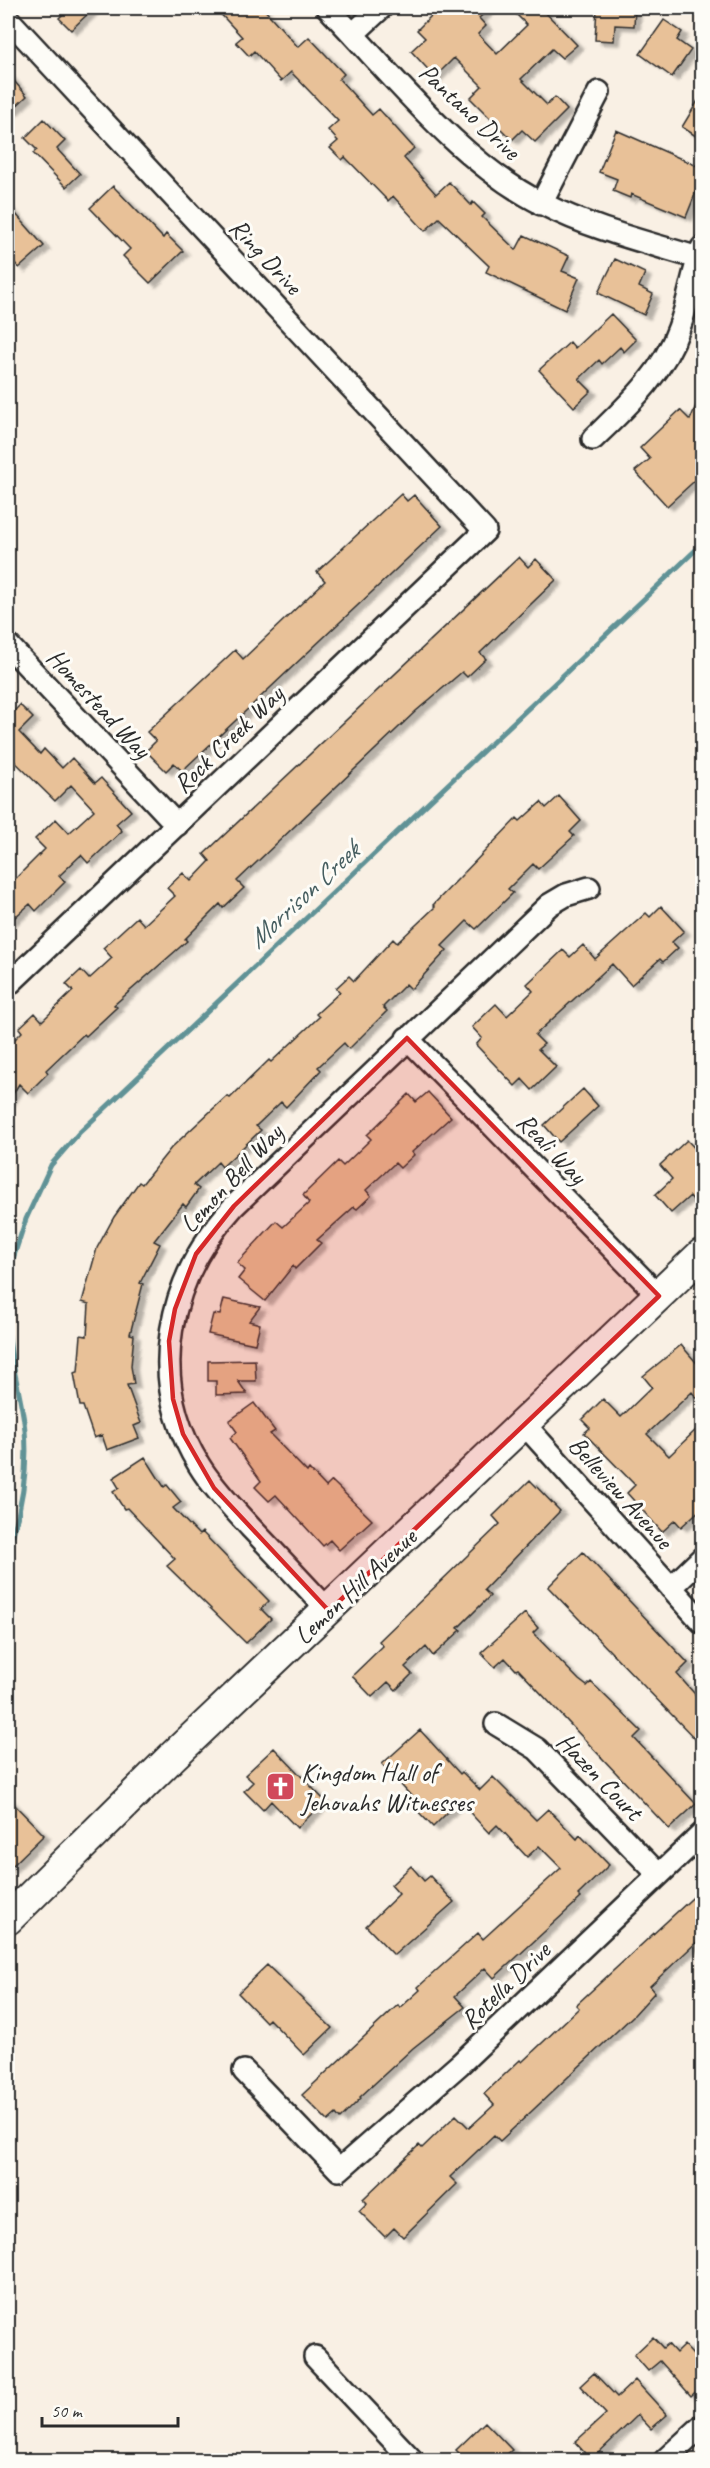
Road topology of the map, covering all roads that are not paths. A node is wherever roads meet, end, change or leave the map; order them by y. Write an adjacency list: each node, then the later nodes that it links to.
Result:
1 (328, 8): 4 (street, Pantano Drive)
2 (381, 8): 4 (street)
3 (8, 19): 9 (street, Ring Drive)
4 (353, 34): 6 (street, Pantano Drive)
5 (599, 92): 6 (street)
6 (542, 204): 7 (street, Pantano Drive)
7 (700, 253): 8 (street)
8 (592, 439)
9 (485, 531): 11 (street, Rock Creek Way)
10 (8, 645): 11 (street, Homestead Way)
11 (177, 825): 13 (street, Rock Creek Way)
12 (589, 888): 14 (street, Lemon Bell Way)
13 (8, 985)
14 (407, 1038): 16 (street, Reali Way); 20 (street, Lemon Bell Way)
15 (702, 1254): 16 (street, Lemon Hill Avenue)
16 (659, 1296): 17 (street, Lemon Hill Avenue)
17 (525, 1425): 19 (street, Belleview Avenue); 20 (street, Lemon Hill Avenue)
18 (702, 1558): 19 (street)
19 (671, 1588): 21 (street, Belleview Avenue)
20 (329, 1611): 25 (street, Lemon Hill Avenue)
21 (702, 1622)
22 (496, 1724): 24 (street, Hazen Court)
23 (702, 1834): 24 (street, Rotella Drive)
24 (659, 1875): 26 (street, Rotella Drive)
25 (8, 1918)
26 (244, 2071)
27 (315, 2358): 29 (street)
28 (702, 2426): 30 (street)
29 (411, 2460)
30 (665, 2460)

